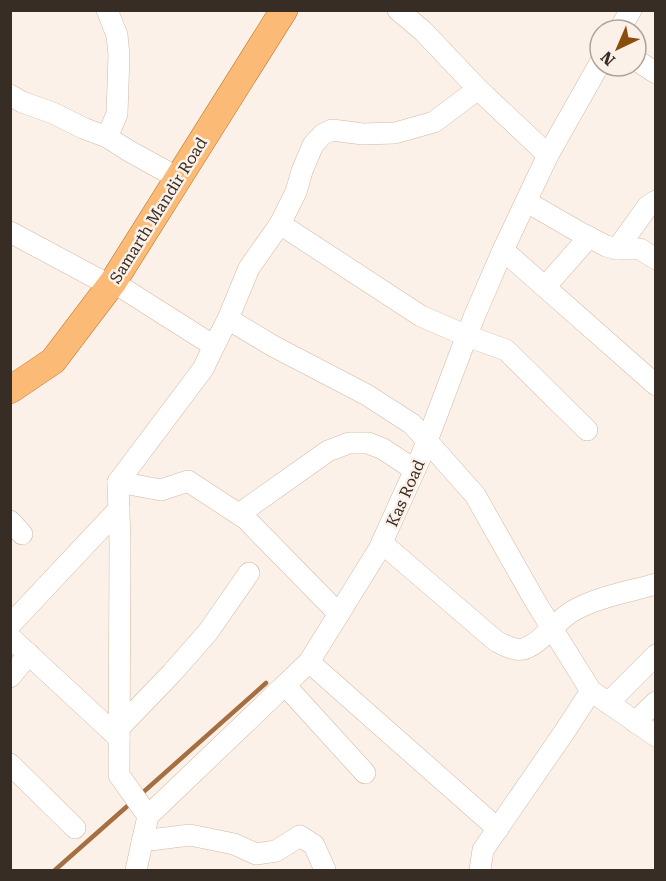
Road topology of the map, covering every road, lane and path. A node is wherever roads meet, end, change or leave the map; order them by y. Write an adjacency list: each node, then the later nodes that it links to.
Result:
1 (107, 10): 7 (street)
2 (284, 10): 9 (main road, Samarth Mandir Road)
3 (398, 10): 5 (street)
4 (592, 78): 8 (street, Kas Road)
5 (478, 89): 8 (street); 12 (street)
6 (10, 95): 7 (street)
7 (107, 137): 9 (street)
8 (548, 155): 11 (street, Kas Road)
9 (178, 178): 18 (main road, Samarth Mandir Road)
10 (656, 201): 15 (street)
11 (526, 202): 14 (street); 16 (street, Kas Road)
12 (280, 224): 20 (street); 21 (street)
13 (10, 232): 18 (street)
14 (589, 237): 15 (street); 19 (street)
15 (617, 249): 17 (street)
16 (503, 250): 19 (street); 21 (street, Kas Road)
17 (656, 259)
18 (112, 284): 22 (street); 23 (main road, Samarth Mandir Road)
19 (544, 287): 24 (street)
20 (228, 319): 22 (street); 26 (street)
21 (467, 336): 25 (street); 26 (street, Kas Road)
22 (214, 346): 28 (street)
23 (15, 379)
24 (656, 386)
25 (587, 430)
26 (427, 441): 27 (street, Kas Road); 36 (street)
27 (415, 470): 30 (street); 31 (street, Kas Road)
28 (118, 482): 29 (street); 30 (street)
29 (119, 508): 35 (street); 46 (street)
30 (239, 514): 34 (street)
31 (382, 543): 34 (street, Kas Road); 36 (street)
32 (249, 573): 46 (street)
33 (656, 584): 36 (street)
34 (339, 614): 40 (street, Kas Road)
35 (10, 625)
36 (552, 628): 43 (street)
37 (10, 637): 38 (street)
38 (28, 654): 41 (street); 46 (street)
39 (656, 656): 43 (street)
40 (309, 662): 42 (street, Kas Road); 52 (street)
41 (10, 677)
42 (285, 685): 49 (street); 50 (street, Kas Road)
43 (600, 697): 45 (street); 52 (street)
44 (656, 702): 45 (street)
45 (635, 723): 47 (street)
46 (119, 733): 50 (street)
47 (656, 736)
48 (10, 764): 51 (street)
49 (365, 773)
50 (148, 816): 53 (street)
51 (75, 828)
52 (498, 829): 56 (street)
53 (142, 841): 54 (street); 55 (street)
54 (136, 870)
55 (325, 870)
56 (480, 870)

